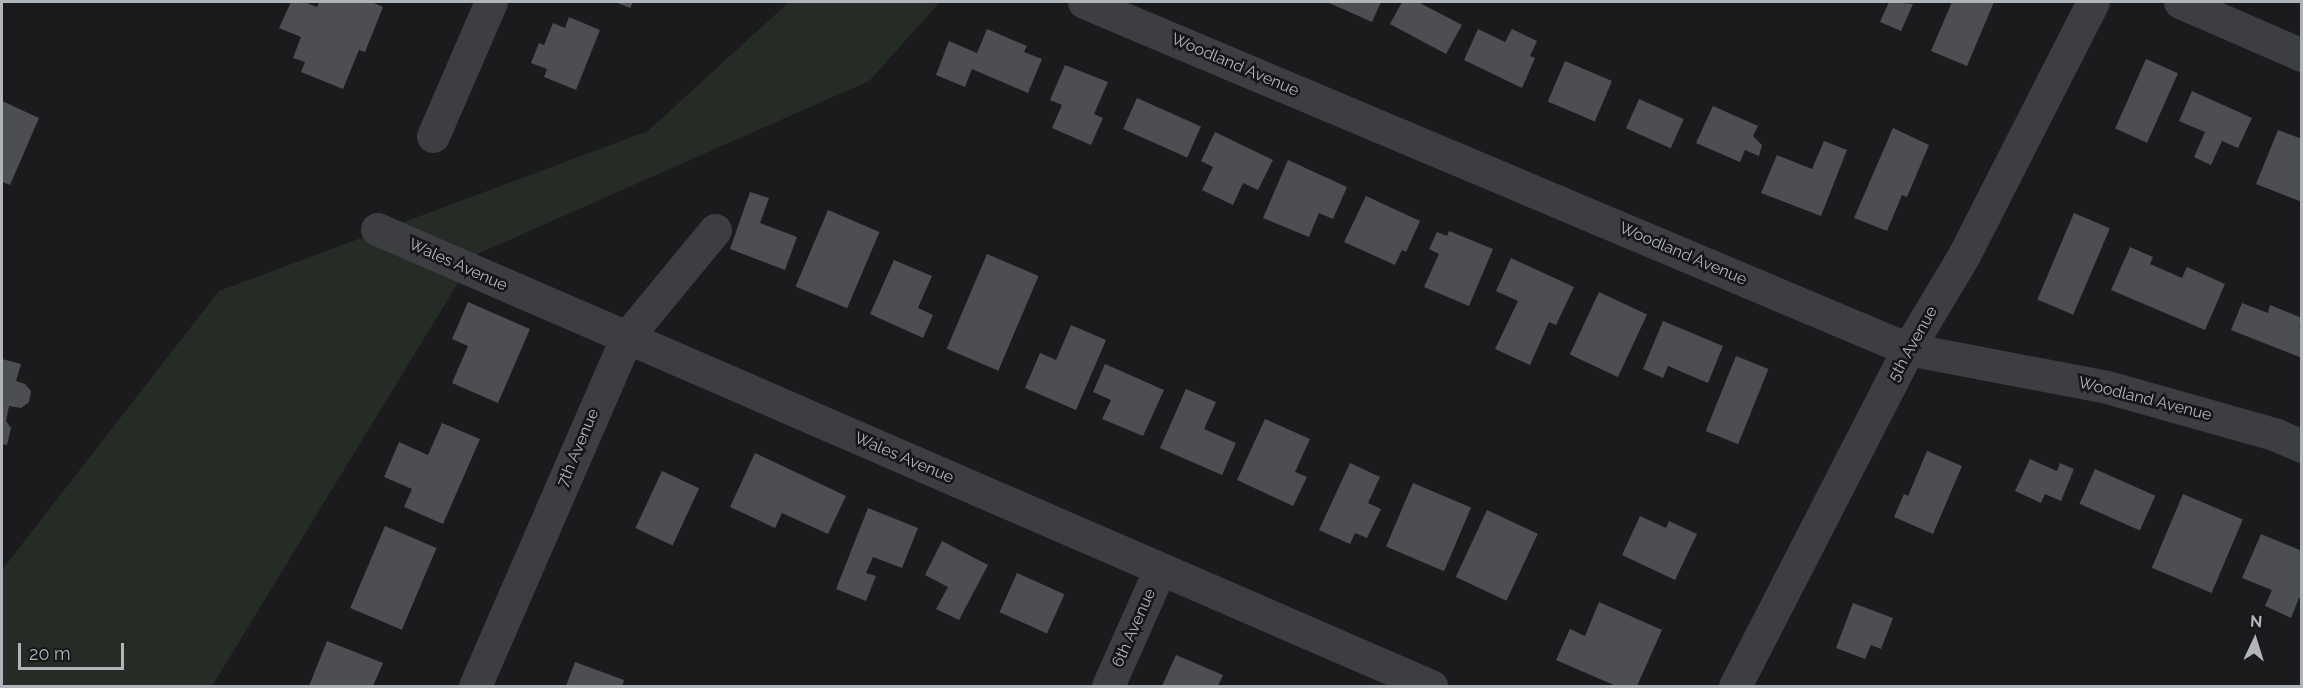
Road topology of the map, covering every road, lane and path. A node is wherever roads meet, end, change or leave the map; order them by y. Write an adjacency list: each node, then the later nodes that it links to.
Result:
1 (491, 2): 6 (street)
2 (1084, 2): 10 (street, Woodland Avenue)
3 (2093, 2): 10 (street, 5th Avenue)
4 (2180, 2): 5 (street)
5 (2301, 55)
6 (433, 136)
7 (377, 229): 9 (street, Wales Avenue)
8 (715, 230): 9 (street, 7th Avenue)
9 (626, 338): 12 (street, Wales Avenue); 13 (street, 7th Avenue)
10 (1908, 349): 11 (street, Woodland Avenue); 16 (street, 5th Avenue)
11 (2301, 446)
12 (1160, 569): 14 (street, 6th Avenue); 15 (street, Wales Avenue)
13 (475, 687)
14 (1108, 687)
15 (1431, 687)
16 (1734, 687)

